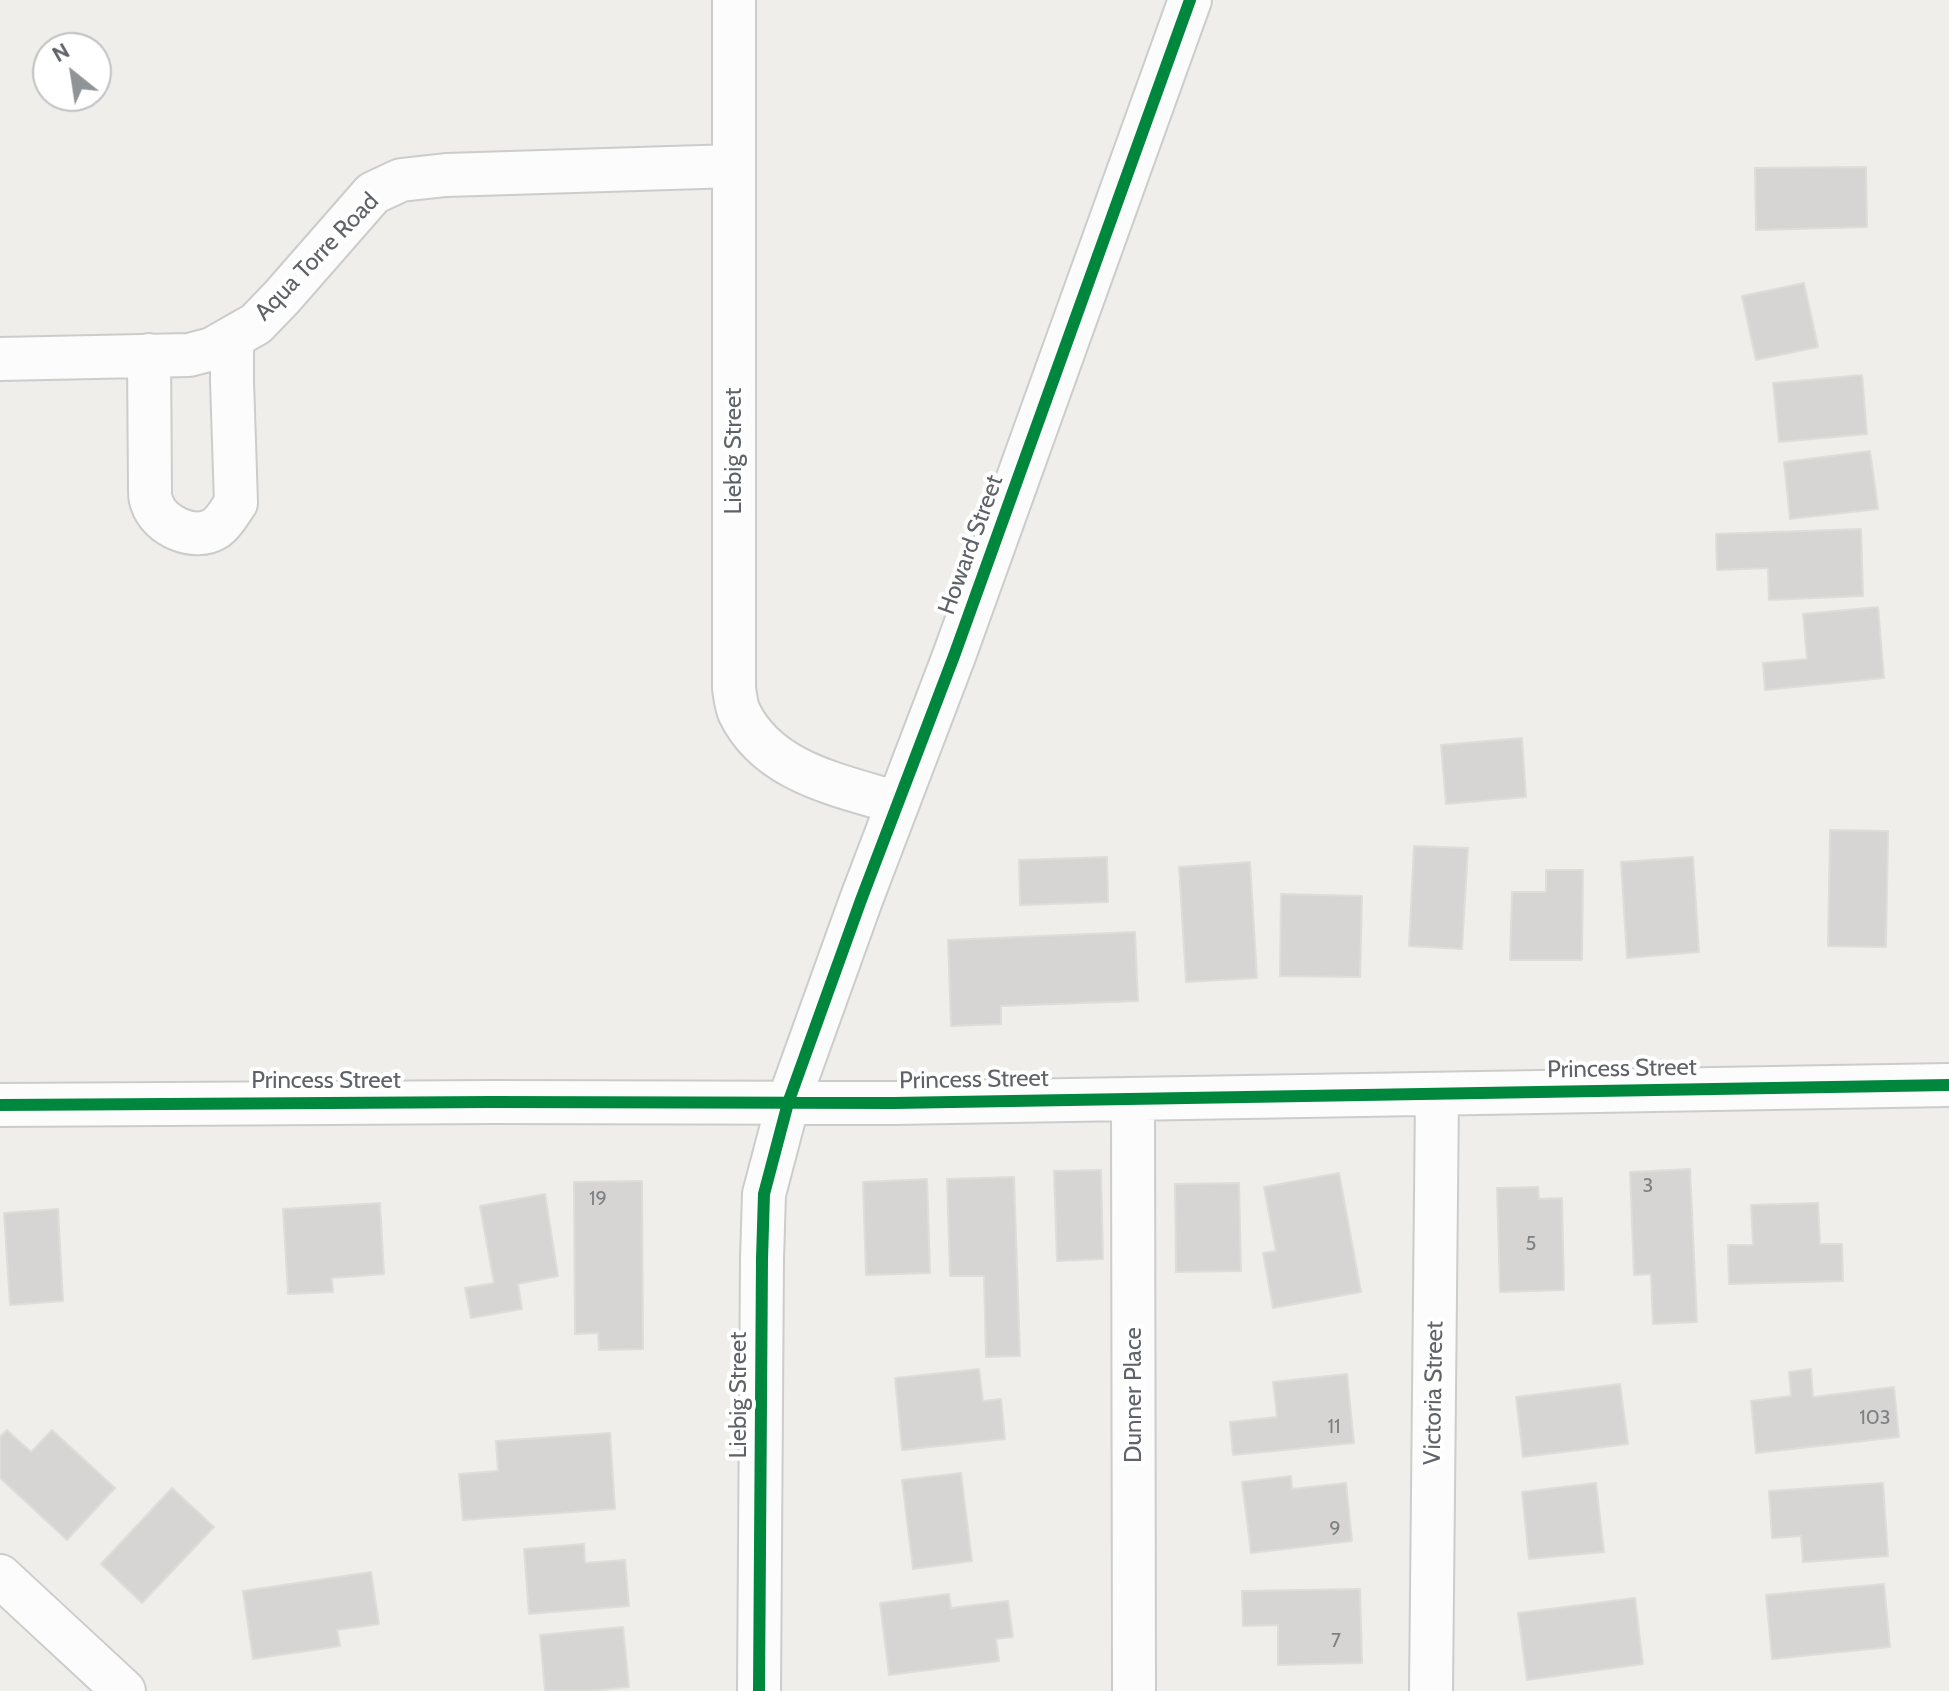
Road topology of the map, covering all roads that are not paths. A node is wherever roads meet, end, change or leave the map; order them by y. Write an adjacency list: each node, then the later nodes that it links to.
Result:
1 (734, 0): 3 (street, Liebig Street)
2 (1190, 0): 7 (street, Howard Street)
3 (734, 166): 4 (street, Aqua Torre Road); 7 (street, Liebig Street)
4 (232, 338): 5 (street, Aqua Torre Road); 5 (street)
5 (149, 355): 6 (street, Aqua Torre Road)
6 (0, 359)
7 (897, 803): 11 (street, Howard Street)
8 (1949, 1085): 9 (street, Princess Street)
9 (1437, 1095): 10 (street, Princess Street); 17 (street, Victoria Street)
10 (1133, 1099): 11 (street, Princess Street); 16 (street, Dunner Place)
11 (788, 1103): 12 (street, Princess Street); 15 (street, Liebig Street)
12 (0, 1105)
13 (0, 1576): 14 (street)
14 (124, 1691)
15 (759, 1691)
16 (1134, 1691)
17 (1431, 1691)

